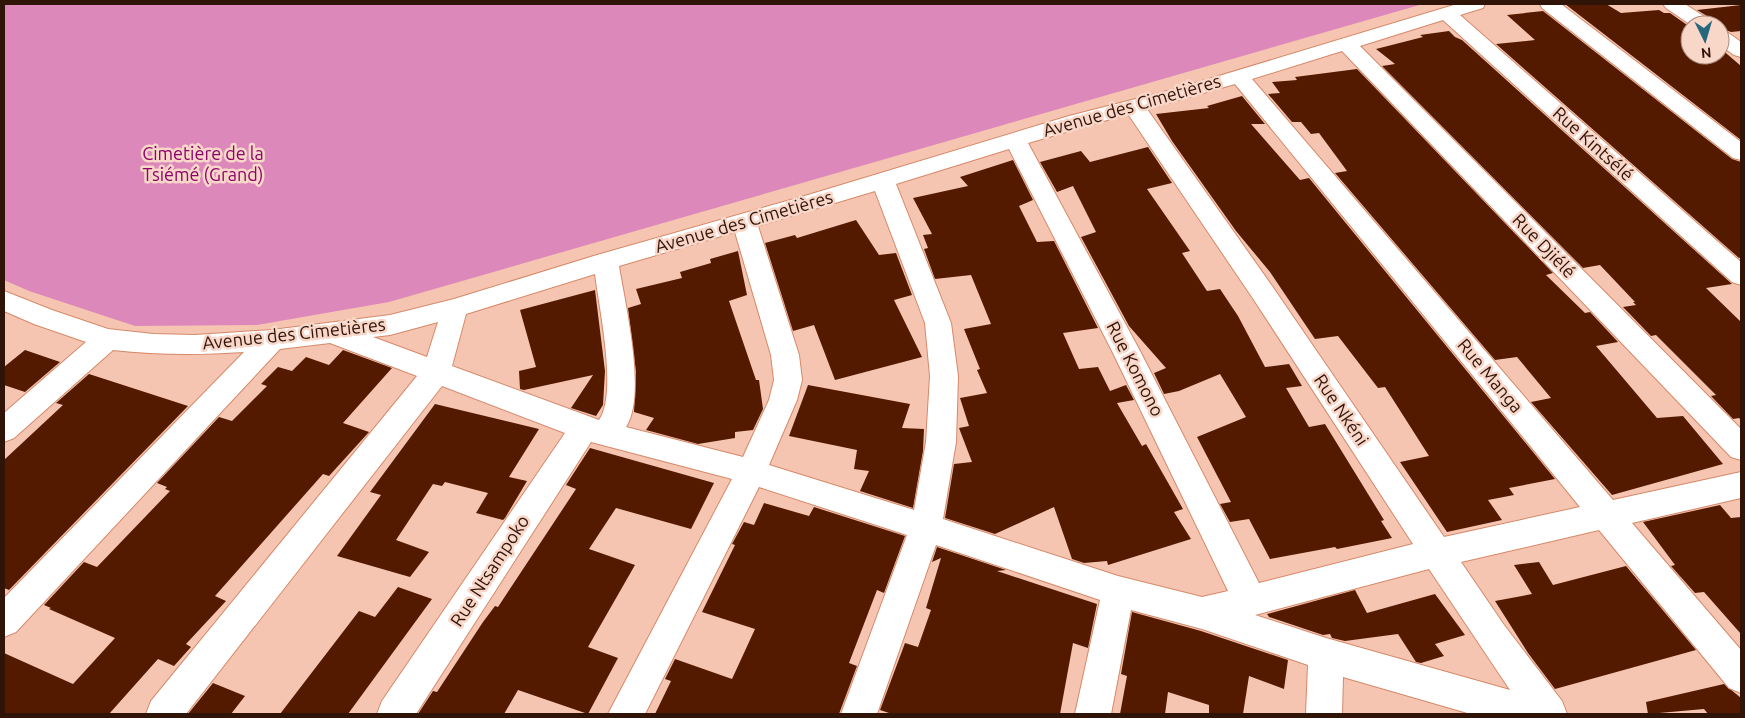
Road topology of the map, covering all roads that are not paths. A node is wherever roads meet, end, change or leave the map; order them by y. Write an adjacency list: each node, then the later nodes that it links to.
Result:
1 (1476, 4): 4 (street, Avenue des Cimetières)
2 (1549, 4): 12 (street)
3 (1673, 4): 5 (street)
4 (1445, 12): 6 (street, Avenue des Cimetières); 16 (street, Rue Kintsélé)
5 (1689, 15)
6 (1346, 43): 9 (street, Avenue des Cimetières); 25 (street, Rue Djiélé)
7 (1730, 43): 8 (street)
8 (1741, 51)
9 (1239, 76): 10 (street, Avenue des Cimetières); 28 (street, Rue Manga)
10 (1133, 105): 11 (street, Avenue des Cimetières); 30 (street, Rue Nkéni)
11 (1016, 140): 13 (street, Avenue des Cimetières); 32 (street, Rue Komono)
12 (1741, 153)
13 (884, 180): 14 (street, Avenue des Cimetières); 29 (street)
14 (744, 221): 15 (street, Avenue des Cimetières); 26 (street)
15 (606, 261): 18 (street, Avenue des Cimetières); 24 (street, Rue Ntsampoko)
16 (1741, 276)
17 (4, 300): 20 (street, Avenue des Cimetières)
18 (455, 308): 19 (street, Avenue des Cimetières); 22 (street)
19 (334, 334): 21 (street, Avenue des Cimetières); 22 (street)
20 (107, 339): 21 (street, Avenue des Cimetières); 23 (street)
21 (272, 340): 34 (street)
22 (436, 373): 24 (street); 37 (street)
23 (4, 430)
24 (595, 431): 26 (street); 38 (street, Rue Ntsampoko)
25 (1741, 448)
26 (751, 472): 29 (street); 39 (street)
27 (1741, 485): 28 (street)
28 (1606, 515): 30 (street); 36 (street, Rue Manga)
29 (926, 527): 31 (street); 40 (street)
30 (1435, 553): 32 (street); 44 (street, Rue Nkéni)
31 (1118, 592): 33 (street); 41 (street)
32 (1250, 600): 33 (street)
33 (1202, 613): 35 (street)
34 (4, 621)
35 (1326, 655): 42 (street); 43 (street)
36 (1741, 676)
37 (164, 714)
38 (395, 714)
39 (626, 714)
40 (859, 714)
41 (1093, 714)
42 (1324, 714)
43 (1532, 714)
44 (1549, 714)

